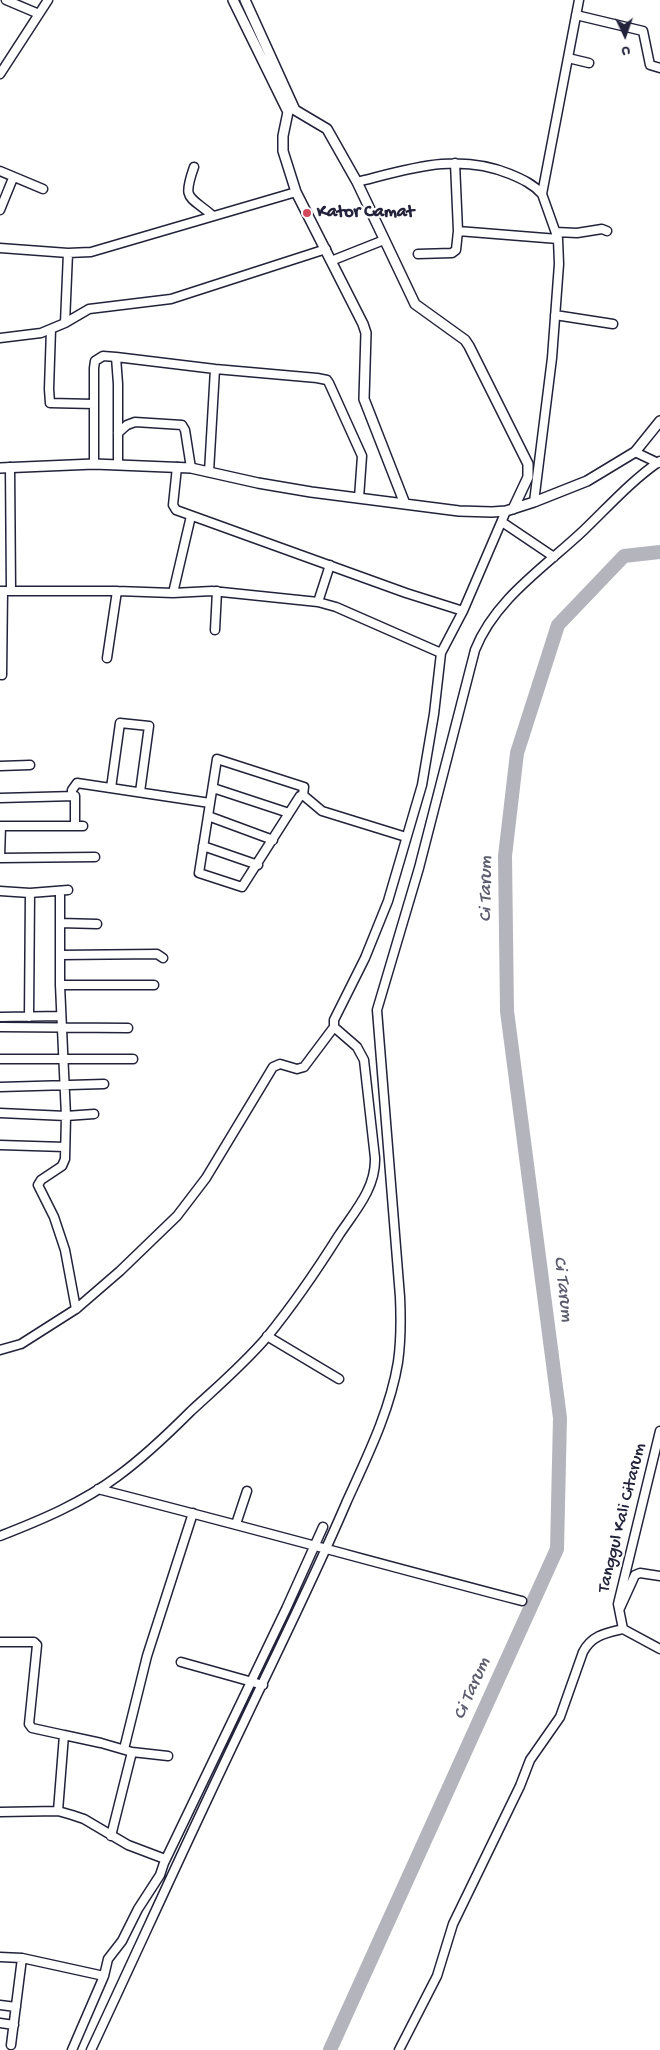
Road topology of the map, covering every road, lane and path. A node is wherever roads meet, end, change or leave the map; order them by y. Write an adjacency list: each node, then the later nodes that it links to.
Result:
1 (6, 0): 6 (street)
2 (48, 0): 6 (street)
3 (233, 0): 12 (street)
4 (245, 0): 12 (street)
5 (580, 0): 7 (street)
6 (39, 14): 11 (street)
7 (576, 15): 8 (street); 10 (street)
8 (568, 58): 9 (street); 20 (street)
9 (590, 63)
10 (660, 68)
11 (0, 74)
12 (291, 111): 17 (street); 19 (street)
13 (455, 163): 17 (street); 20 (street); 23 (street)
14 (194, 167): 22 (street)
15 (0, 171): 16 (street)
16 (13, 178): 18 (street); 21 (street)
17 (357, 182): 26 (street)
18 (43, 189)
19 (296, 192): 22 (street); 28 (street)
20 (542, 194): 25 (street)
21 (0, 210)
22 (213, 216): 29 (street)
23 (458, 231): 25 (street); 30 (street)
24 (606, 231): 25 (street)
25 (557, 235): 32 (street)
26 (384, 240): 31 (street); 54 (street)
27 (0, 248): 29 (street)
28 (326, 249): 31 (street); 33 (street)
29 (68, 253): 33 (street)
30 (418, 254)
31 (331, 261): 53 (street)
32 (555, 315): 34 (street); 52 (street)
33 (65, 323): 35 (street)
34 (613, 324)
35 (52, 329): 36 (street); 39 (street)
36 (0, 338)
37 (116, 357): 38 (street); 39 (street); 41 (street)
38 (216, 369): 50 (street); 51 (street)
39 (94, 404): 44 (street)
40 (660, 421): 42 (street)
41 (118, 433): 45 (street); 49 (street)
42 (635, 452): 43 (street); 52 (street)
43 (659, 462): 57 (street)
44 (94, 464): 45 (street); 46 (street)
45 (118, 465): 47 (street)
46 (10, 467): 48 (street); 59 (street)
47 (177, 467): 49 (street); 55 (street)
48 (0, 468)
49 (191, 468): 50 (street)
50 (209, 472): 51 (street)
51 (360, 498): 53 (street)
52 (534, 502): 54 (street)
53 (405, 504): 54 (street)
54 (510, 510): 56 (street)
55 (191, 516): 58 (street); 62 (street)
56 (502, 522): 57 (street); 64 (street)
57 (554, 556): 127 (street)
58 (330, 565): 63 (street); 64 (street)
59 (5, 591): 60 (street); 68 (street)
60 (116, 591): 62 (street); 67 (street)
61 (217, 591): 62 (street); 63 (street); 65 (street)
62 (173, 593)
63 (318, 602): 66 (street)
64 (464, 611): 66 (street)
65 (215, 630)
66 (441, 653): 81 (street)
67 (108, 658)
68 (2, 675)
69 (30, 765): 70 (street)
70 (0, 766)
71 (111, 788): 73 (street); 73 (street); 75 (street)
72 (213, 788): 74 (street); 77 (street); 78 (street)
73 (140, 792): 77 (street)
74 (303, 795): 78 (street); 81 (street)
75 (72, 796): 76 (street); 80 (street)
76 (0, 798)
77 (210, 803): 79 (street)
78 (289, 813): 82 (street)
79 (208, 816): 82 (street); 83 (street)
80 (1, 826): 85 (street)
81 (406, 837): 101 (street)
82 (273, 840): 86 (street)
83 (203, 846): 86 (street); 86 (street)
84 (95, 857): 85 (street)
85 (0, 858)
86 (258, 865)
87 (68, 890): 89 (street)
88 (0, 891): 90 (street)
89 (60, 892): 90 (street); 91 (street)
90 (30, 893): 99 (street)
91 (60, 923): 92 (street); 93 (street)
92 (97, 924)
93 (60, 955): 94 (street); 95 (street)
94 (163, 958)
95 (60, 985): 96 (street); 97 (street)
96 (154, 986)
97 (61, 1016): 99 (street); 102 (street)
98 (0, 1017): 99 (street)
99 (29, 1017)
100 (0, 1027): 102 (street)
101 (334, 1027): 115 (street); 116 (street)
102 (62, 1028): 103 (street); 105 (street)
103 (128, 1028)
104 (0, 1059): 105 (street)
105 (65, 1059): 106 (street); 108 (street)
106 (133, 1059)
107 (104, 1084): 108 (street)
108 (65, 1086): 109 (street); 112 (street)
109 (0, 1087)
110 (0, 1113): 112 (street)
111 (94, 1114): 112 (street)
112 (66, 1116): 114 (street)
113 (0, 1145): 114 (street)
114 (65, 1147): 115 (street)
115 (76, 1309): 117 (street)
116 (267, 1336): 118 (street); 120 (street)
117 (0, 1350)
118 (339, 1379)
119 (660, 1432): 130 (street, Tanggul Kali Citarum)
120 (98, 1490): 122 (street); 125 (street)
121 (247, 1491): 123 (street)
122 (193, 1513): 123 (street); 138 (street)
123 (236, 1524): 126 (street)
124 (323, 1527): 126 (street)
125 (0, 1536)
126 (315, 1546): 127 (street); 135 (street)
127 (326, 1550): 129 (street); 136 (street)
128 (660, 1576): 130 (street)
129 (522, 1601)
130 (618, 1612): 131 (street, Tanggul Kali Citarum)
131 (623, 1630): 133 (street); 155 (street)
132 (0, 1642): 137 (street)
133 (660, 1649)
134 (181, 1662): 135 (street)
135 (250, 1681): 136 (street); 144 (street)
136 (263, 1685): 154 (street)
137 (64, 1735): 138 (street); 141 (street)
138 (124, 1749): 139 (street)
139 (132, 1752): 140 (street); 143 (street)
140 (168, 1756)
141 (58, 1811): 142 (street); 143 (street)
142 (0, 1812)
143 (111, 1836): 144 (street)
144 (165, 1860): 147 (street)
145 (0, 1957): 146 (street)
146 (22, 1958): 147 (street); 149 (street)
147 (104, 1976): 153 (street)
148 (0, 2005): 149 (street)
149 (16, 2007): 151 (street)
150 (0, 2023): 151 (street)
151 (14, 2025): 152 (street)
152 (10, 2045)
153 (72, 2050)
154 (91, 2050)
155 (399, 2050)

